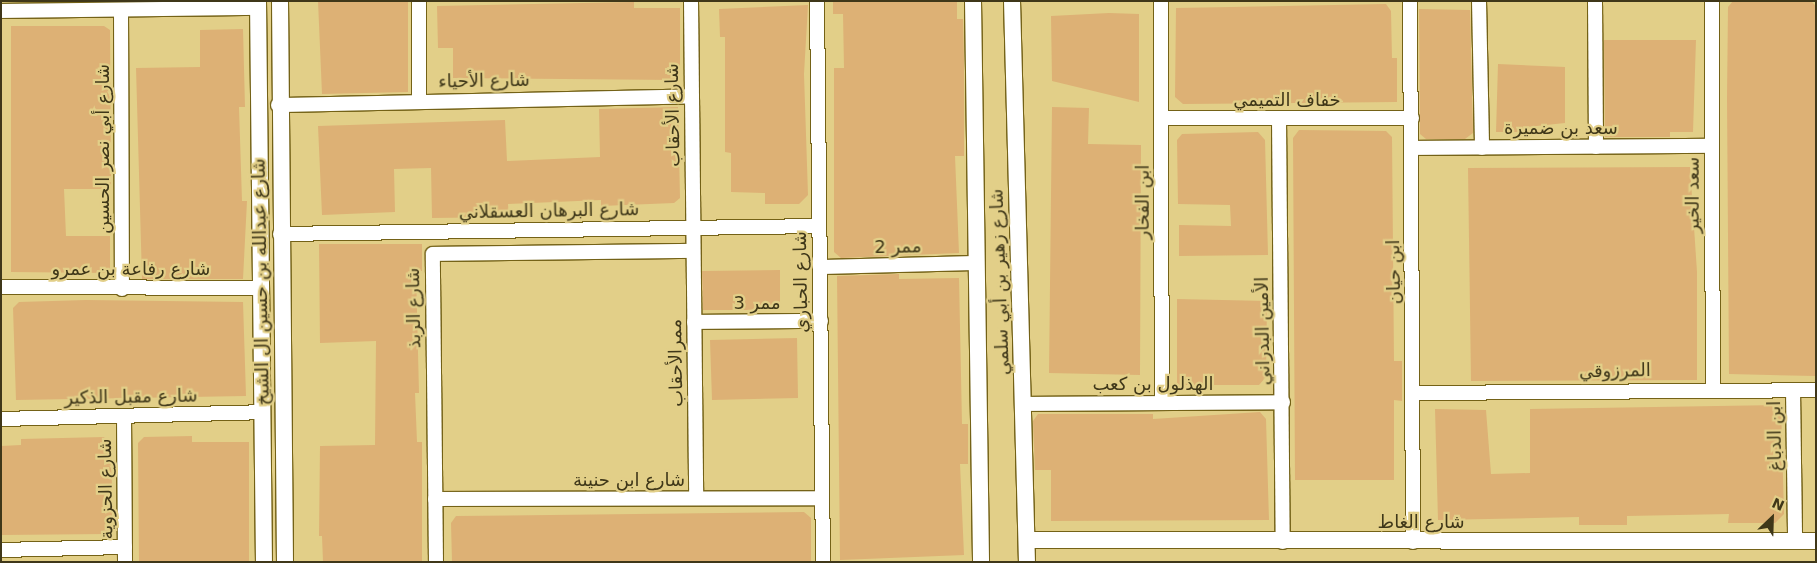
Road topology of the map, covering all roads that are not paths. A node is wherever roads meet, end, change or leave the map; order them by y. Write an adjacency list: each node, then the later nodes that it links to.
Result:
1 (280, 1): 17 (street, شارع عبدالله بن حسين ال الشيخ)
2 (419, 1): 16 (street)
3 (691, 1): 15 (street, شارع الأحقاب)
4 (817, 1): 25 (street, شارع الحباري)
5 (973, 1): 29 (street, شارع زهير بن أبي سلمي)
6 (1012, 1): 42 (street, شارع زهير بن أبي سلمي)
7 (1162, 1): 18 (street, ابن الفخار)
8 (1410, 1): 19 (street, ابن حيان)
9 (1479, 1): 24 (street)
10 (1595, 1): 22 (street)
11 (1712, 1): 21 (street, سعد الخير)
12 (258, 4): 13 (street); 32 (street, شارع عبدالله بن حسين ال الشيخ)
13 (121, 10): 14 (street); 33 (street, شارع أبي نصر الحسين)
14 (1, 11)
15 (690, 96): 16 (street, شارع الأحياء); 26 (street, شارع الأحقاب)
16 (419, 101): 17 (street, شارع الأحياء)
17 (278, 105): 27 (street, شارع عبدالله بن حسين ال الشيخ)
18 (1161, 118): 20 (street, خفاف التميمي); 41 (street, ابن الفخار)
19 (1412, 118): 20 (street, خفاف التميمي); 23 (street, ابن حيان)
20 (1279, 119): 40 (street, الأمين البدراني)
21 (1711, 146): 22 (street, سعد بن ضميرة); 36 (street, سعد الخير)
22 (1596, 147): 24 (street, سعد بن ضميرة)
23 (1412, 148): 24 (street, سعد بن ضميرة); 39 (street, ابن حيان)
24 (1482, 148)
25 (819, 226): 26 (street, شارع البرهان العسقلاني); 30 (street, شارع الحباري)
26 (693, 228): 27 (street, شارع البرهان العسقلاني); 28 (street, ممرالأحقاب)
27 (280, 234): 58 (street, شارع عبدالله بن حسين ال الشيخ)
28 (693, 251): 35 (street, ممرالأحقاب); 48 (street, شارع الربذ)
29 (976, 264): 30 (street, ممر 2); 61 (street, شارع زهير بن أبي سلمي)
30 (820, 267): 34 (street, شارع الحباري)
31 (1, 287): 33 (street, شارع رفاعة بن عمرو)
32 (260, 288): 33 (street, شارع رفاعة بن عمرو); 43 (street, شارع عبدالله بن حسين ال الشيخ)
33 (122, 289)
34 (820, 321): 35 (street, ممر 3); 47 (street, شارع الحباري)
35 (694, 322): 46 (street, ممرالأحقاب)
36 (1713, 389): 37 (street, المرزوقي); 39 (street, المرزوقي)
37 (1793, 390): 38 (street, المرزوقي); 50 (street, ابن الدباغ)
38 (1816, 390)
39 (1414, 393): 53 (street, ابن حيان)
40 (1283, 402): 41 (street, الهذلول بن كعب); 52 (street, الأمين البدراني)
41 (1162, 403): 42 (street, الهذلول بن كعب)
42 (1024, 404): 49 (street, شارع زهير بن أبي سلمي)
43 (262, 412): 44 (street, شارع مقبل الذكير); 57 (street, شارع عبدالله بن حسين ال الشيخ)
44 (124, 416): 45 (street, شارع مقبل الذكير); 54 (street, شارع الحزوية)
45 (1, 419)
46 (696, 498): 47 (street, شارع ابن حنينة); 48 (street, شارع ابن حنينة)
47 (822, 498): 60 (street, شارع الحباري)
48 (435, 499): 59 (street, شارع الربذ)
49 (1027, 540): 52 (street, شارع الغاط); 62 (street, شارع زهير بن أبي سلمي)
50 (1795, 540): 51 (street, شارع الغاط); 53 (street, شارع الغاط)
51 (1816, 540)
52 (1283, 542): 53 (street, شارع الغاط)
53 (1414, 542)
54 (125, 547): 55 (street); 56 (street, شارع الحزوية)
55 (1, 550)
56 (125, 562)
57 (264, 562)
58 (285, 562)
59 (436, 562)
60 (823, 562)
61 (981, 562)
62 (1027, 562)

